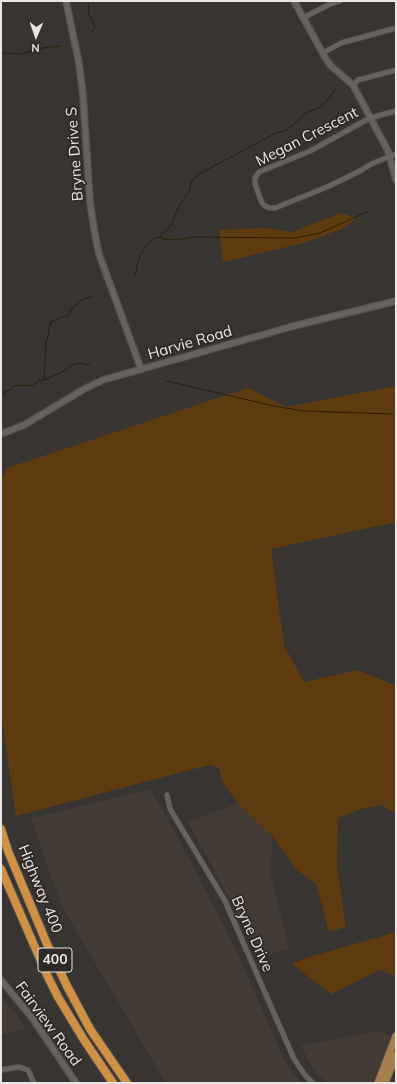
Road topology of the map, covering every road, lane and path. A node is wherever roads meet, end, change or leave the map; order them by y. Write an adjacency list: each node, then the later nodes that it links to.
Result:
1 (66, 1): 15 (street, Bryne Drive S)
2 (294, 1): 4 (street)
3 (340, 1): 4 (street)
4 (303, 18): 6 (street)
5 (396, 28): 6 (street)
6 (323, 53): 8 (street)
7 (396, 70): 8 (street)
8 (353, 85): 10 (street)
9 (396, 111): 10 (street)
10 (370, 118): 12 (street); 12 (street, Megan Crescent)
11 (396, 154): 12 (street)
12 (390, 156): 13 (street)
13 (396, 180)
14 (396, 301): 15 (street, Harvie Road)
15 (141, 369): 16 (street, Harvie Road)
16 (1, 434)
17 (167, 795): 30 (street, Bryne Drive)
18 (1, 828): 22 (highway, Highway 400 / 400)
19 (2, 873): 27 (highway, Highway 400 / 400)
20 (1, 980): 26 (street, Fairview Road)
21 (396, 1036): 31 (main road)
22 (102, 1046): 28 (highway, Highway 400 / 400); 29 (highway)
23 (396, 1055): 32 (main road)
24 (1, 1070): 25 (street)
25 (34, 1083)
26 (76, 1083)
27 (112, 1083)
28 (127, 1083)
29 (133, 1083)
30 (313, 1083)
31 (378, 1083)
32 (385, 1083)

